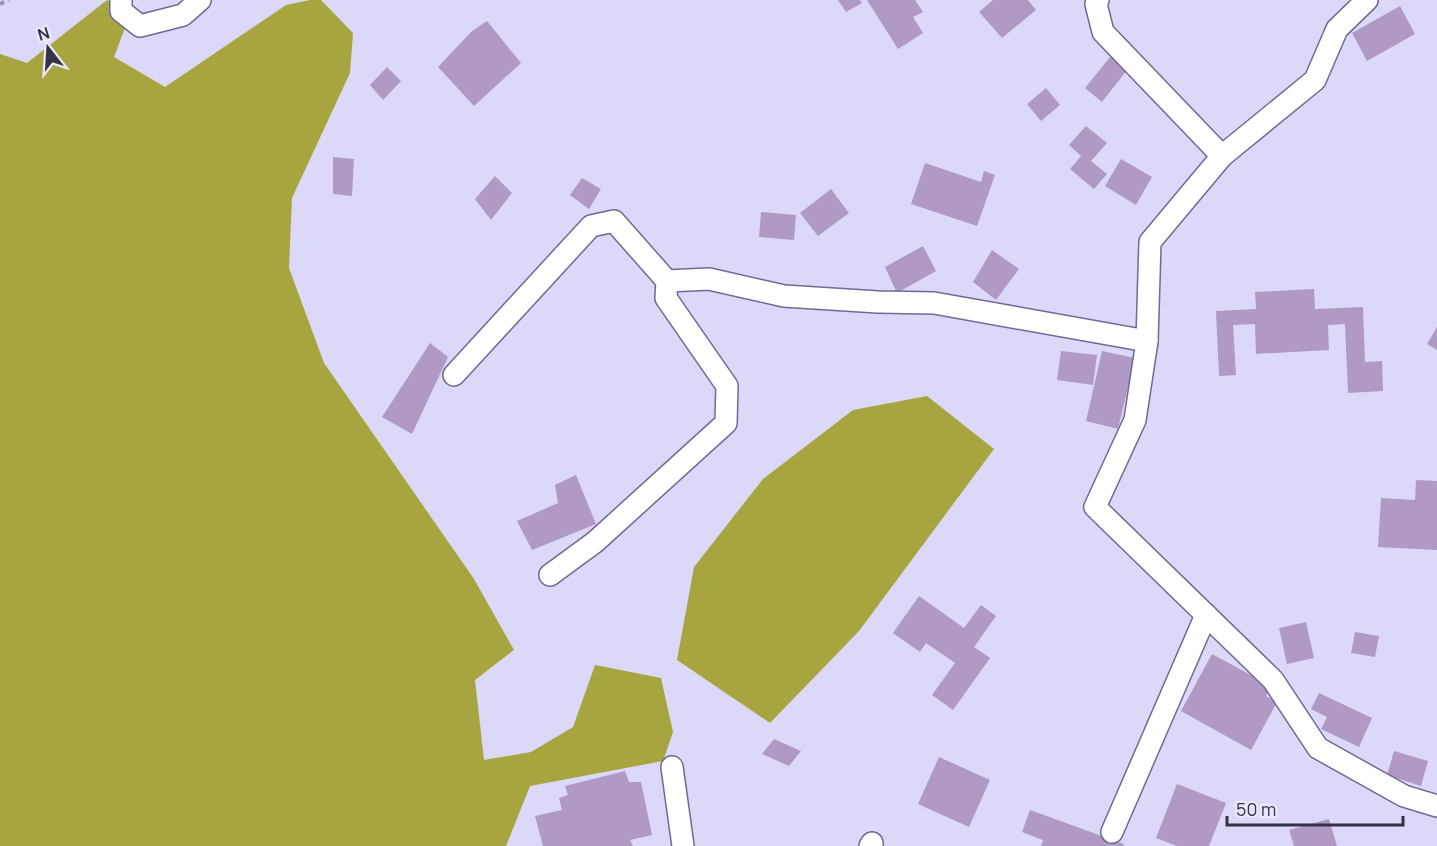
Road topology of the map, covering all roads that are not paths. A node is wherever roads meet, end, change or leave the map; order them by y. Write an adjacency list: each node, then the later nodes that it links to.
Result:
1 (121, 0): 2 (street)
2 (201, 0)
3 (1098, 0): 5 (street)
4 (1367, 0): 5 (street)
5 (1222, 156): 7 (street)
6 (668, 281): 7 (street); 8 (street); 9 (street)
7 (1147, 341): 10 (street)
8 (454, 375)
9 (550, 575)
10 (1206, 615): 12 (street); 13 (street)
11 (672, 767): 14 (street)
12 (1437, 806)
13 (1112, 832)
14 (683, 846)

